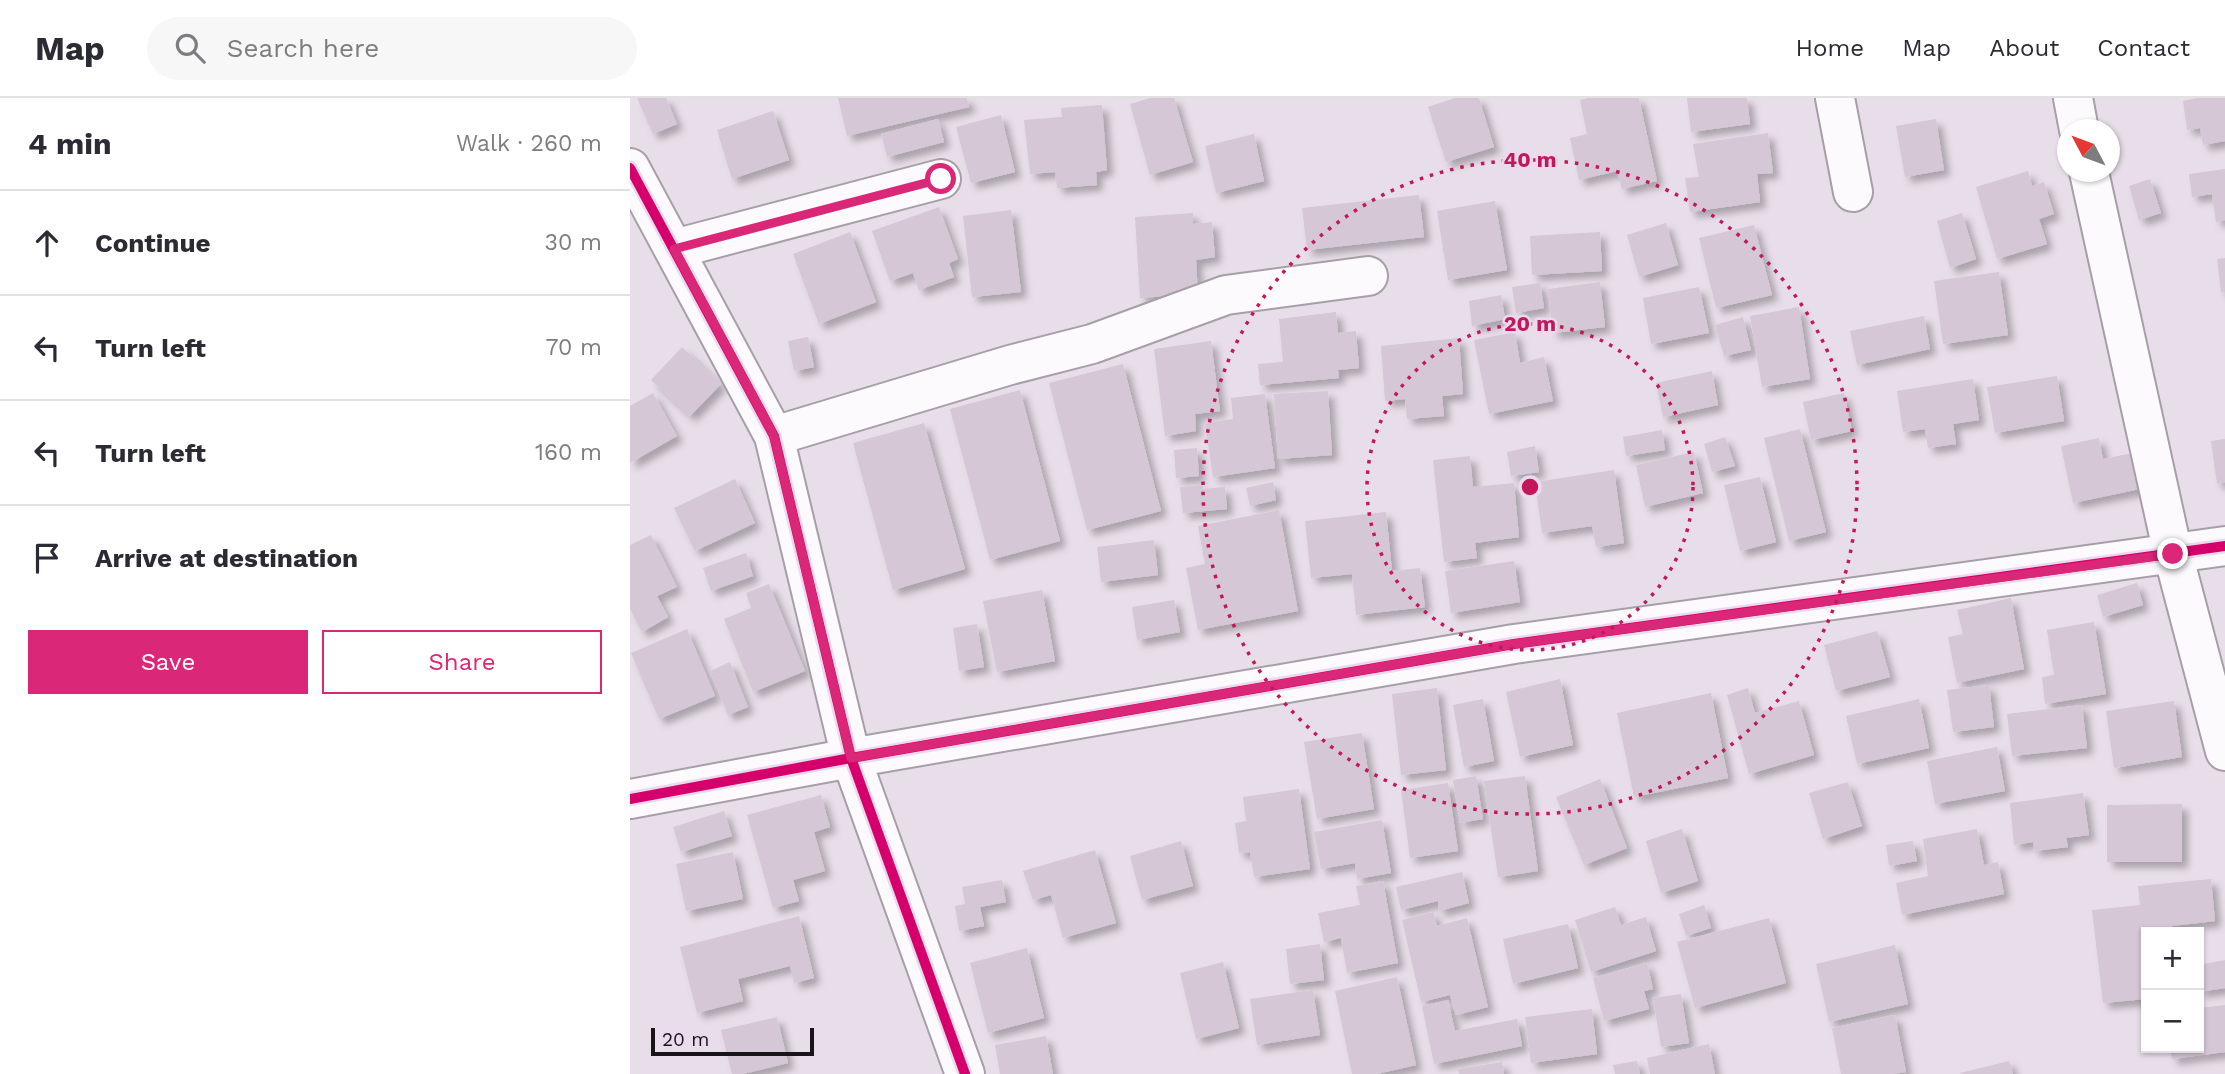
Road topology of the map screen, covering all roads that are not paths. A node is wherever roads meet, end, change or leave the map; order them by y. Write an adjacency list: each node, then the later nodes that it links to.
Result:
1 (1835, 98): 7 (street)
2 (2073, 98): 3 (street)
3 (2078, 119)
4 (630, 168): 8 (street)
5 (941, 179): 8 (street)
6 (2091, 182): 12 (street)
7 (1853, 192)
8 (674, 249): 10 (street)
9 (1368, 276): 10 (street)
10 (774, 436): 14 (street)
11 (2225, 546): 12 (street)
12 (2173, 554): 13 (street); 14 (street)
13 (2225, 751)
14 (851, 758): 15 (street); 16 (street)
15 (630, 799)
16 (965, 1074)

